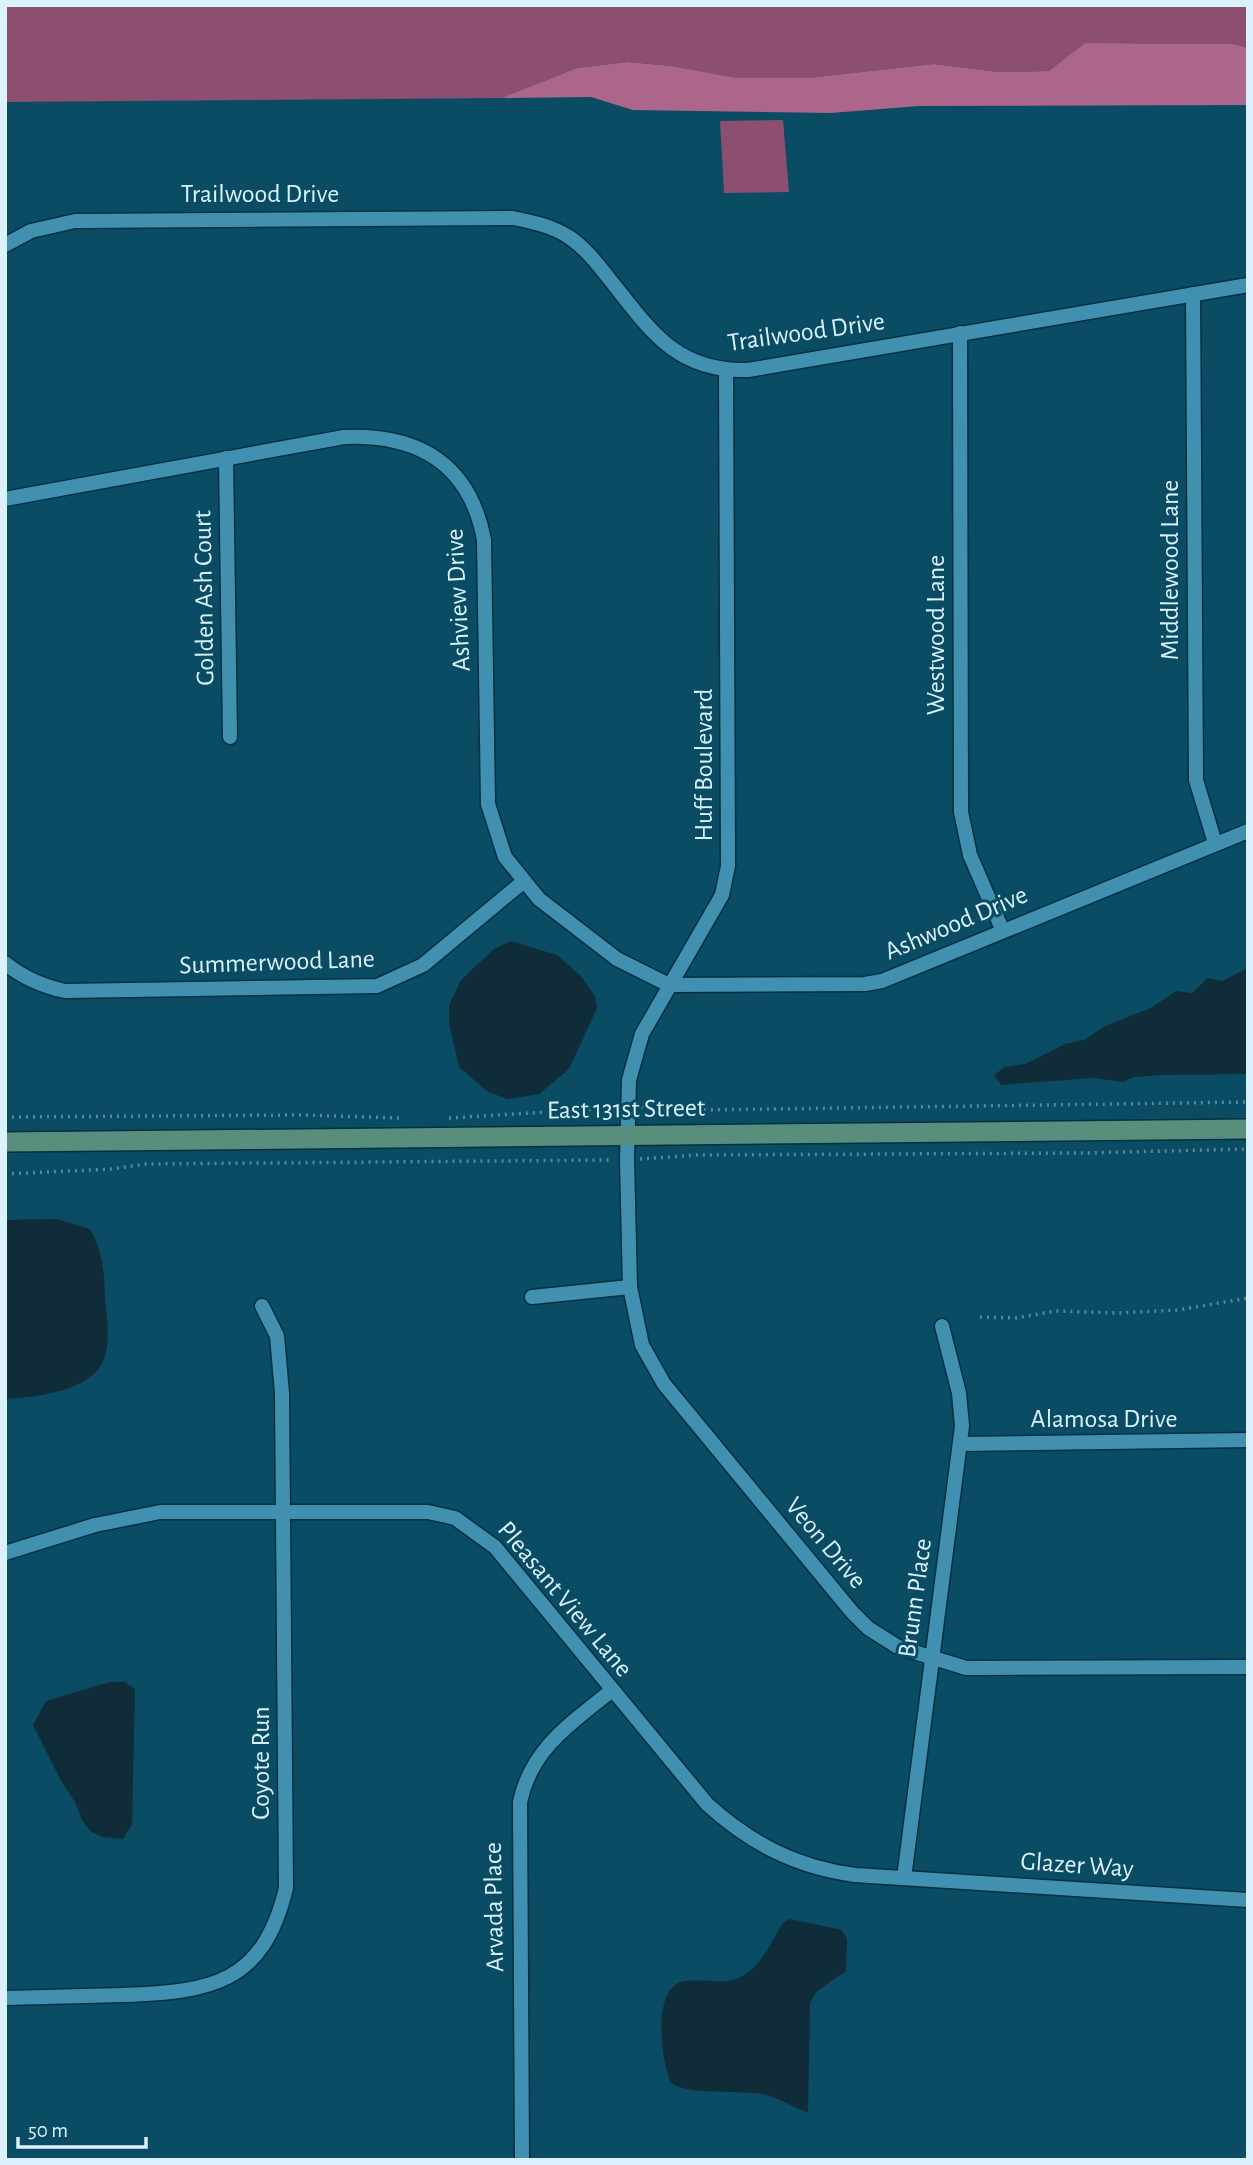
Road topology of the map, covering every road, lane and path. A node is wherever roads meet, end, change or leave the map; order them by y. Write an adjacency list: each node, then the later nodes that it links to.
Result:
1 (7, 244): 5 (street, Trailwood Drive)
2 (1248, 285): 3 (street, Trailwood Drive)
3 (1193, 294): 4 (street, Trailwood Drive); 10 (street, Middlewood Lane)
4 (960, 333): 5 (street, Trailwood Drive); 12 (street, Westwood Lane)
5 (726, 370): 14 (street, Huff Boulevard)
6 (226, 458): 7 (street, Ashview Drive); 8 (street, Golden Ash Court); 11 (street, Ashview Drive)
7 (5, 499)
8 (230, 737)
9 (1248, 831): 10 (street, Ashwood Drive)
10 (1215, 843): 12 (street, Ashwood Drive)
11 (524, 881): 13 (street, Summerwood Lane); 14 (street, Ashview Drive)
12 (1002, 929): 14 (street, Ashwood Drive)
13 (5, 963)
14 (669, 985): 16 (street, Huff Boulevard)
15 (1248, 1129): 16 (street, East 131st Street)
16 (628, 1135): 17 (street, East 131st Street); 18 (street, Veon Drive)
17 (5, 1142)
18 (630, 1287): 19 (street); 28 (street, Veon Drive)
19 (532, 1297)
20 (1248, 1298): 22 (path)
21 (262, 1306): 26 (street, Coyote Run)
22 (980, 1317)
23 (942, 1326): 25 (street, Brunn Place)
24 (1248, 1440): 25 (street, Alamosa Drive)
25 (961, 1444): 28 (street, Brunn Place)
26 (283, 1512): 27 (street, Pleasant View Lane); 30 (street, Pleasant View Lane); 33 (street, Coyote Run)
27 (5, 1553)
28 (932, 1659): 29 (street, Veon Drive); 31 (street, Brunn Place)
29 (1248, 1667)
30 (611, 1691): 31 (street, Pleasant View Lane); 34 (street, Arvada Place)
31 (904, 1878): 32 (street, Glazer Way)
32 (1248, 1900)
33 (5, 1998)
34 (522, 2160)

